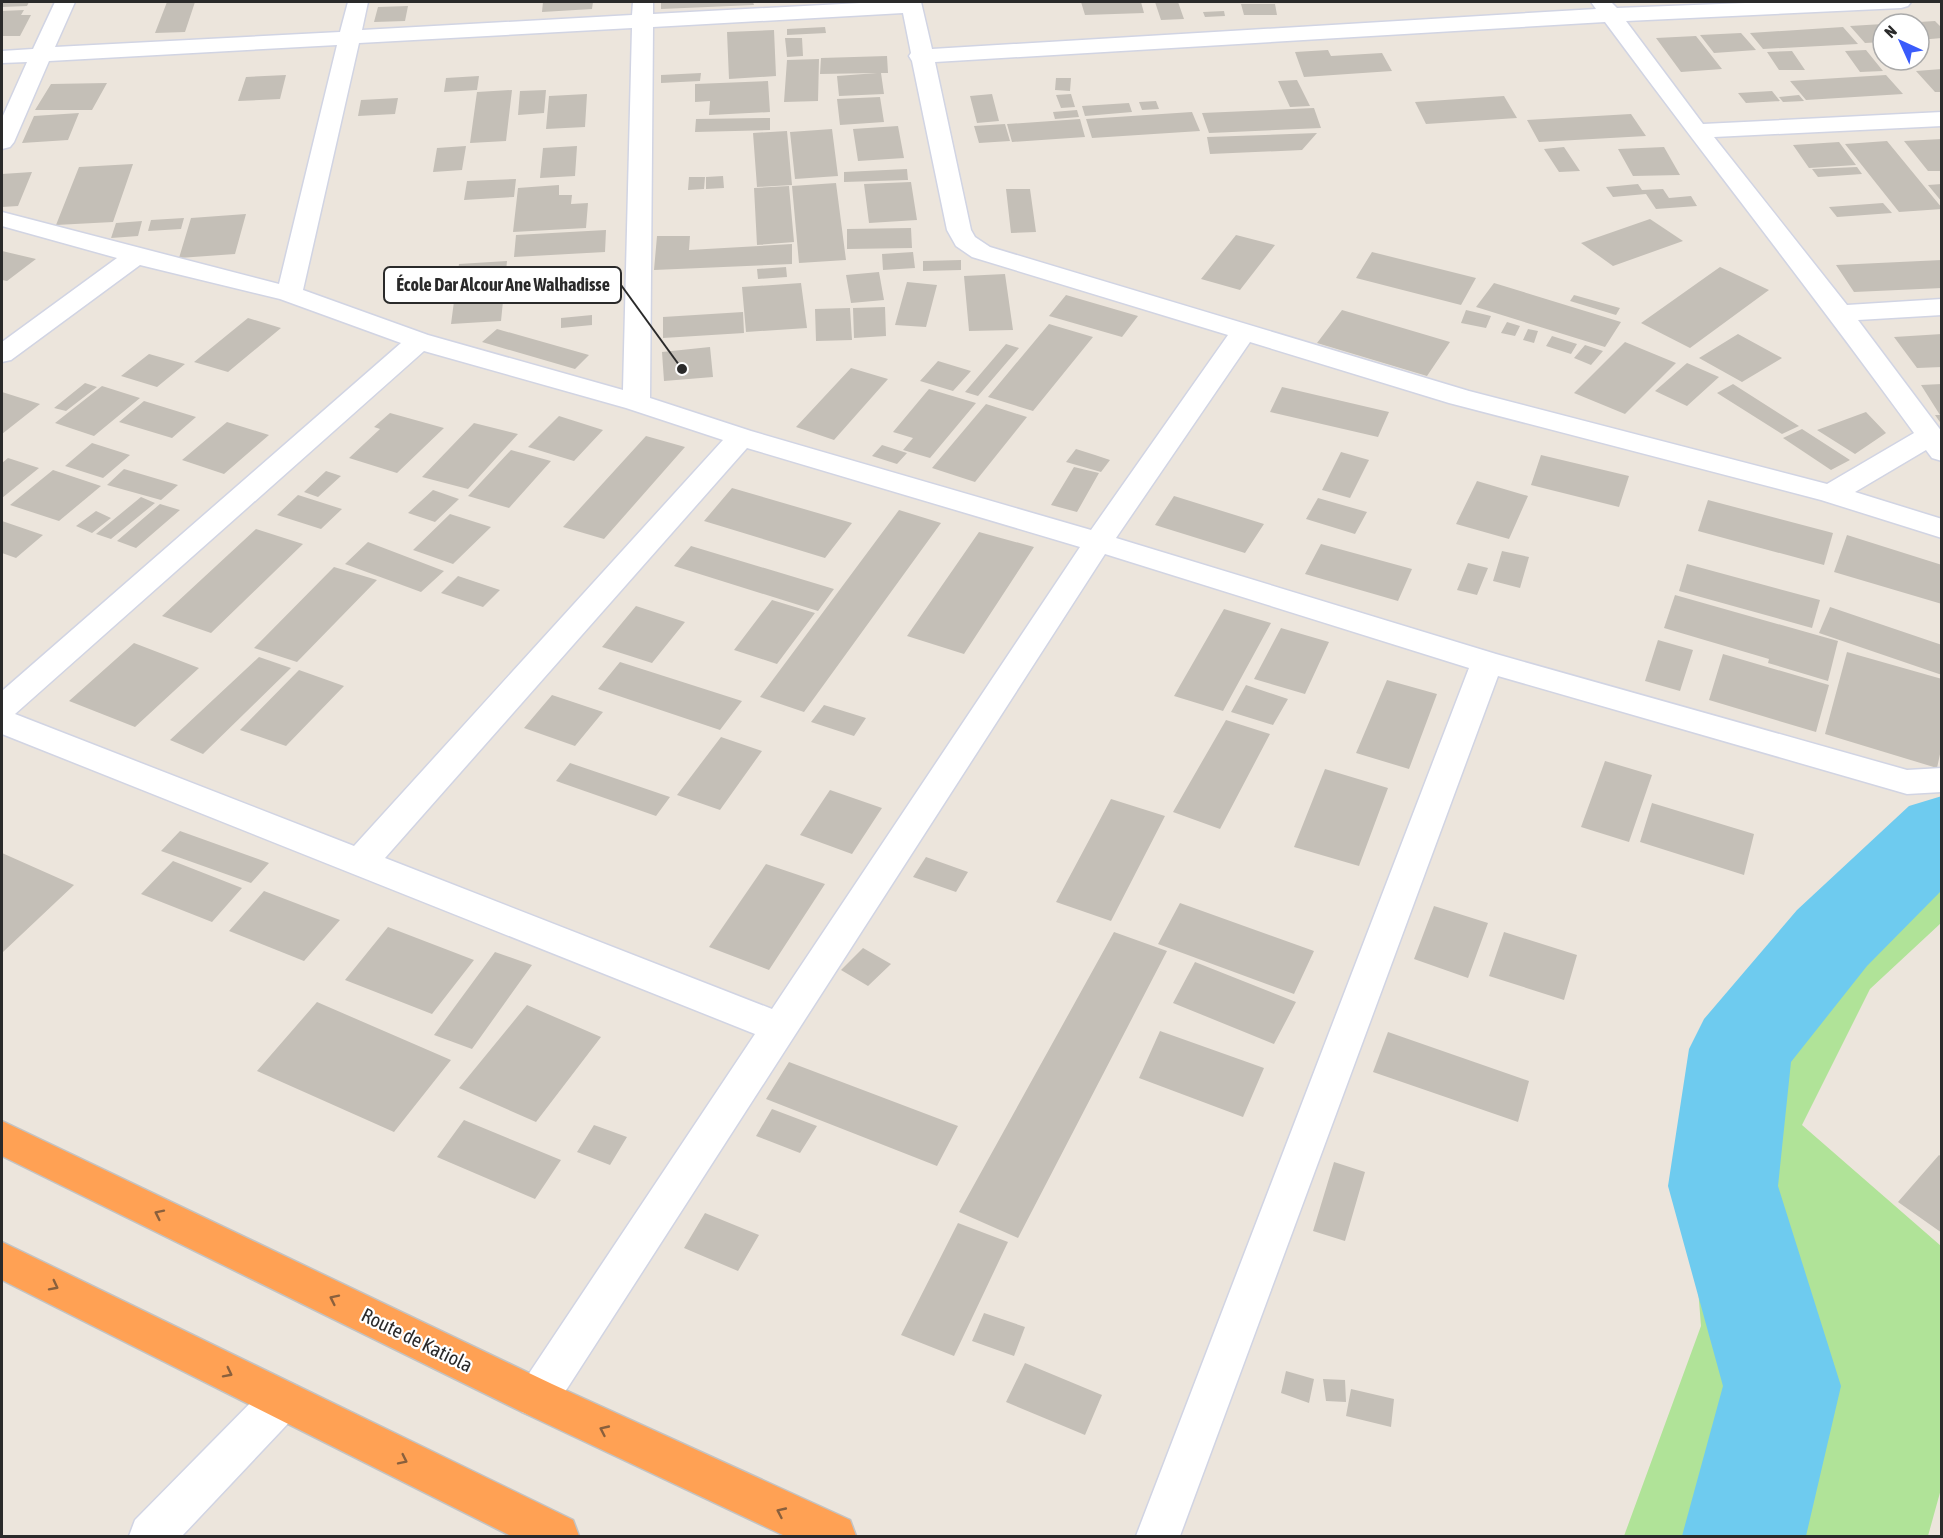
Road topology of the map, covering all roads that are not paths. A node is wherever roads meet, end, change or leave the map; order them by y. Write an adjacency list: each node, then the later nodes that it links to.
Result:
1 (65, 2): 8 (street)
2 (358, 2): 7 (street)
3 (1900, 2): 5 (street)
4 (911, 4): 6 (street); 9 (street)
5 (1605, 8): 9 (street); 12 (street)
6 (642, 10): 7 (street); 22 (street)
7 (349, 36): 8 (street); 16 (street)
8 (42, 56): 10 (street); 13 (street)
9 (920, 56): 19 (street)
10 (2, 57)
11 (1941, 119): 12 (street)
12 (1697, 131): 18 (street)
13 (2, 142)
14 (2, 219): 15 (street)
15 (136, 256): 16 (street); 21 (street)
16 (289, 294): 20 (street)
17 (1941, 307): 18 (street)
18 (1840, 313): 24 (street)
19 (1243, 333): 25 (street); 27 (street)
20 (418, 341): 22 (street); 29 (street)
21 (2, 354)
22 (636, 402): 23 (street)
23 (741, 437): 27 (street); 32 (street)
24 (1935, 444): 25 (street)
25 (1831, 494): 26 (street)
26 (1941, 529)
27 (1098, 542): 28 (street); 33 (street)
28 (1487, 662): 31 (street); 41 (street)
29 (2, 708)
30 (2, 722): 32 (street)
31 (1941, 780)
32 (359, 864): 33 (street)
33 (781, 1028): 36 (street)
34 (2, 1138): 36 (highway, Route de Katiola, one-way to 34)
35 (2, 1260): 37 (highway, one-way to 37)
36 (537, 1398): 40 (highway, Route de Katiola, one-way to 36)
37 (282, 1400): 38 (street); 39 (highway, one-way to 39)
38 (151, 1536)
39 (557, 1536)
40 (834, 1536)
41 (1158, 1536)

